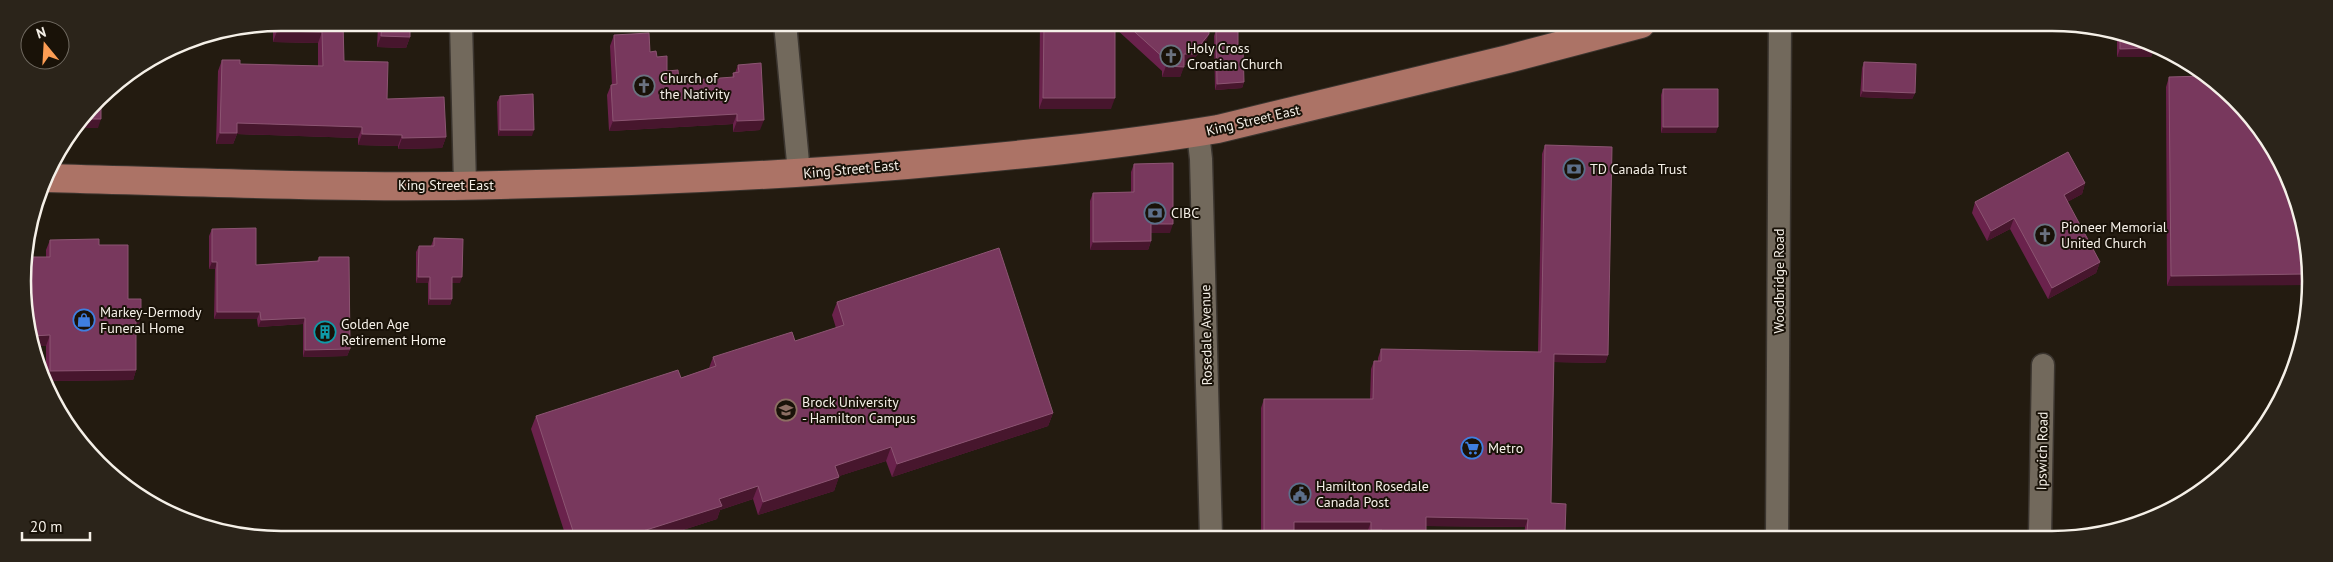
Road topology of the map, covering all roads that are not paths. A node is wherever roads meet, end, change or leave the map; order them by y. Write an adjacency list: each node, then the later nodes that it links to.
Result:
1 (461, 31): 8 (street)
2 (786, 31): 6 (street)
3 (1614, 31): 5 (main road, King Street East)
4 (1780, 31): 11 (street, Woodbridge Road)
5 (1198, 133): 6 (main road, King Street East); 10 (street, Rosedale Avenue)
6 (799, 174): 8 (main road, King Street East)
7 (53, 178): 8 (main road, King Street East)
8 (465, 185)
9 (2043, 365): 12 (street, Ipswich Road)
10 (1211, 531)
11 (1777, 531)
12 (2040, 531)

